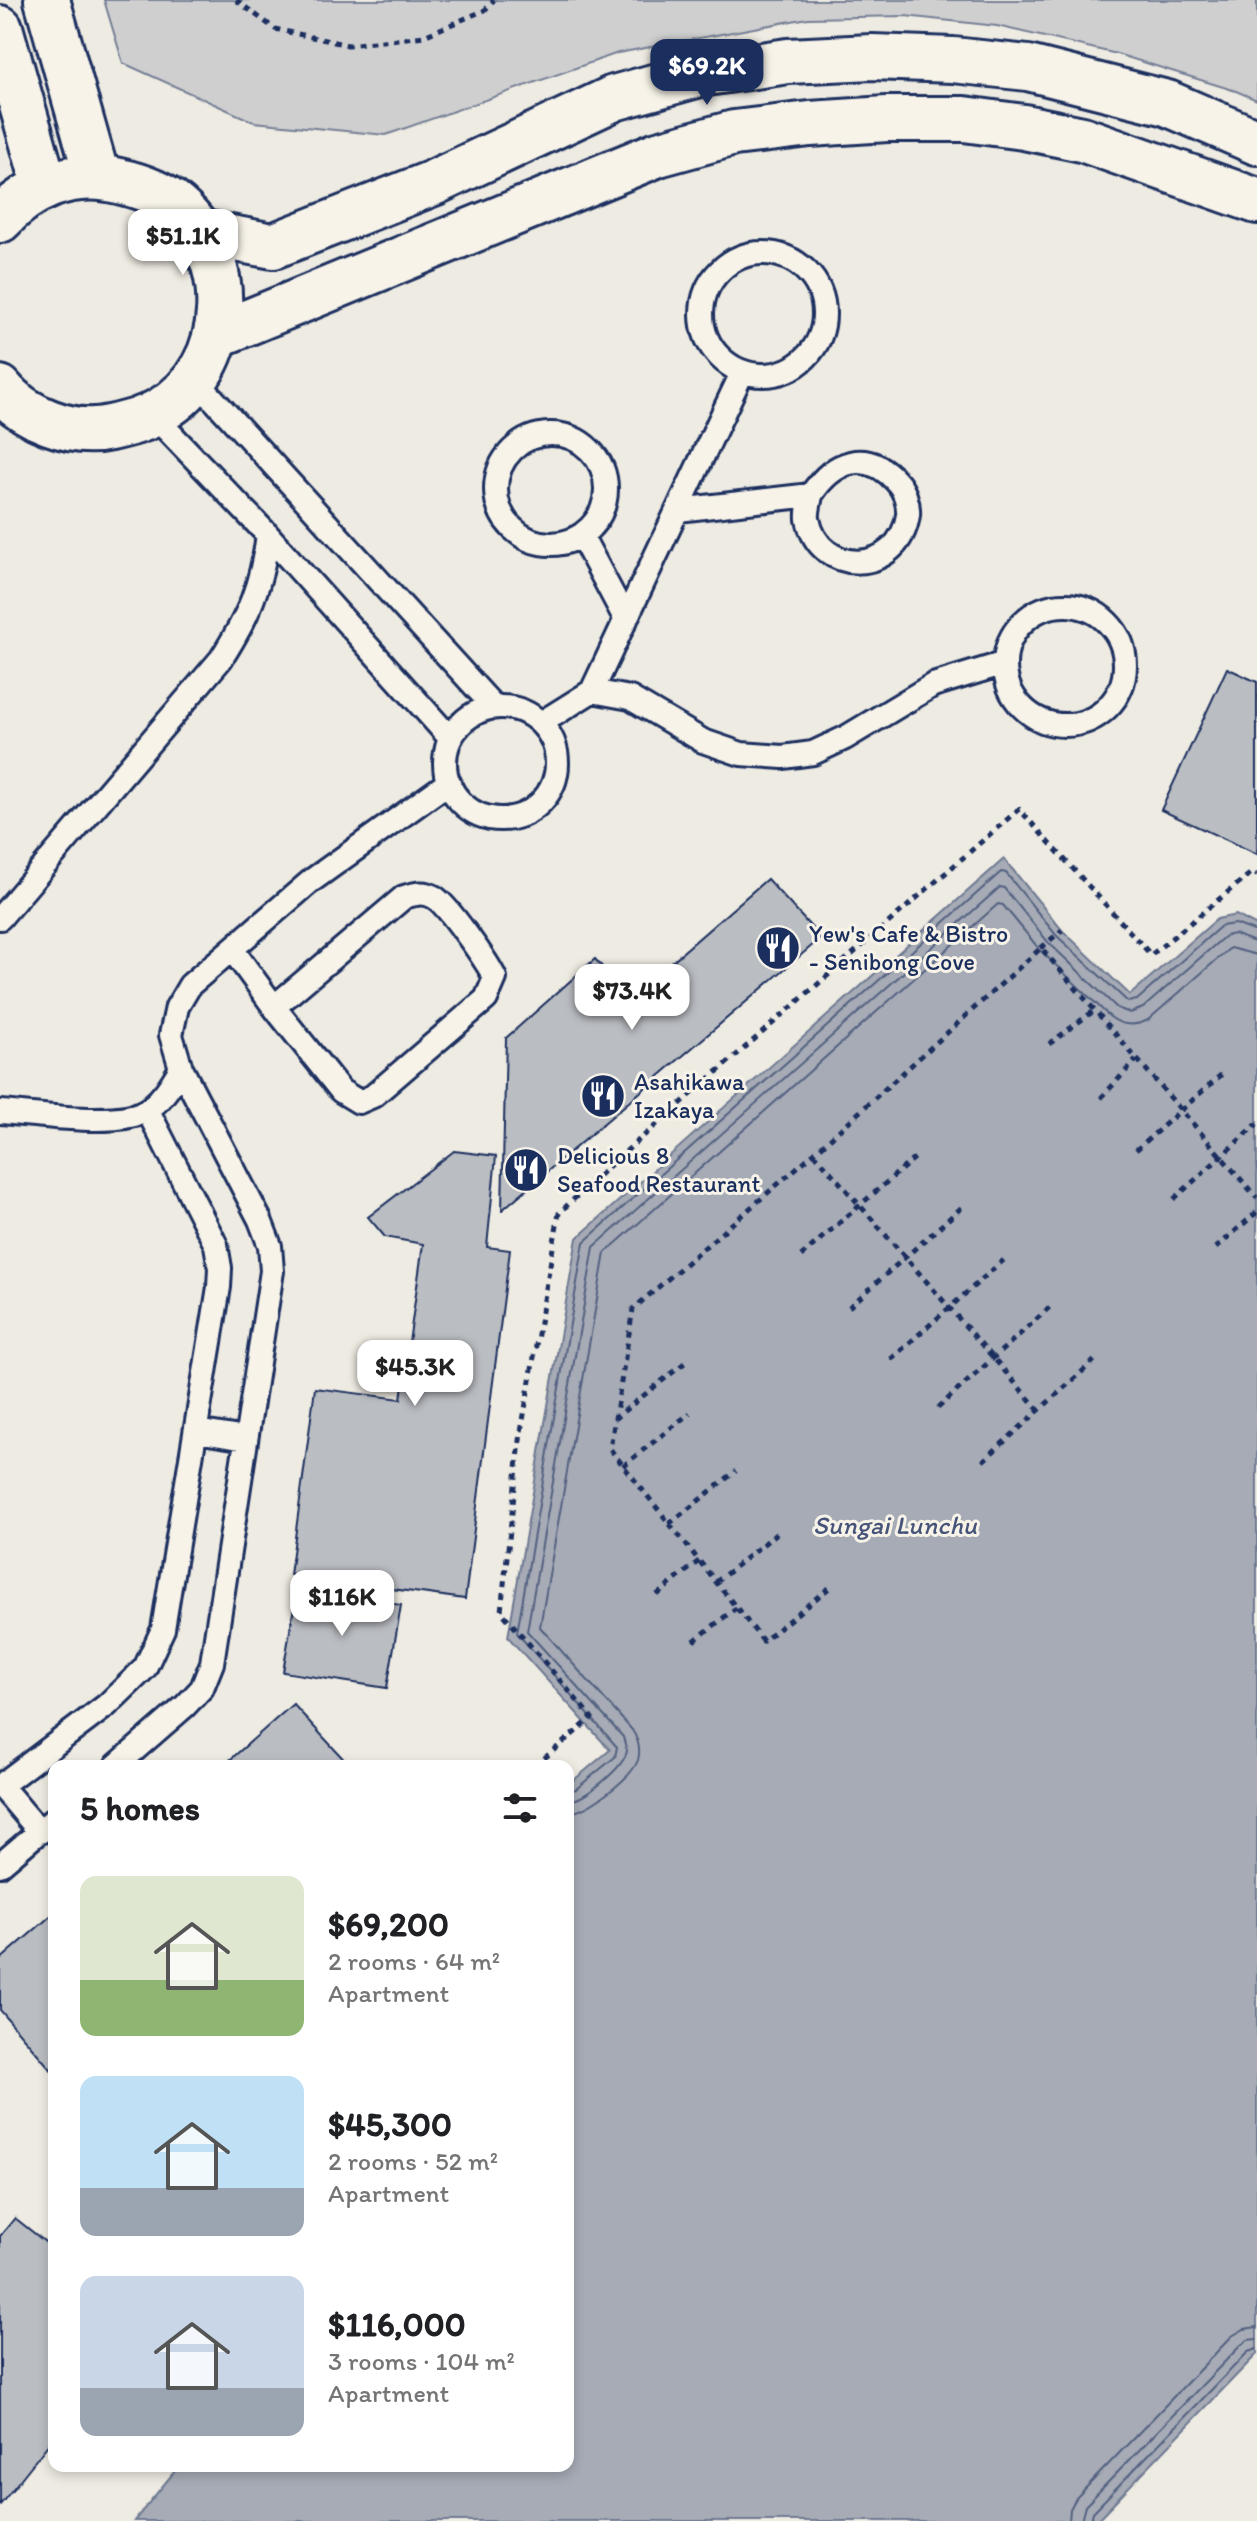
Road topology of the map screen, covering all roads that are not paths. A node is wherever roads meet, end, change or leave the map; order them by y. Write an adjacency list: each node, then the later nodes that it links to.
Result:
1 (47, 0): 4 (street)
2 (0, 28): 5 (street)
3 (1257, 142): 8 (street)
4 (97, 177): 5 (street); 8 (street)
5 (45, 186): 7 (street)
6 (1257, 201): 9 (street)
7 (0, 220)
8 (199, 232): 9 (street)
9 (217, 335): 11 (street)
10 (742, 373): 10 (lane); 16 (lane)
11 (195, 379): 13 (street); 22 (lane)
12 (0, 388): 14 (street)
13 (152, 414): 14 (street); 17 (lane)
14 (17, 417)
15 (811, 495): 15 (lane); 16 (lane)
16 (678, 510): 19 (lane)
17 (268, 535): 24 (lane); 26 (lane)
18 (581, 535): 18 (lane); 19 (lane)
19 (626, 620): 21 (lane)
20 (1005, 663): 20 (lane); 21 (lane)
21 (592, 691): 23 (lane)
22 (494, 707): 23 (lane); 24 (lane)
23 (541, 723): 25 (lane)
24 (450, 738): 25 (lane)
25 (449, 782): 27 (lane)
26 (0, 918)
27 (232, 949): 28 (lane); 29 (lane)
28 (274, 1007): 28 (lane)
29 (181, 1068): 30 (lane); 33 (lane)
30 (148, 1111): 31 (lane); 32 (lane)
31 (0, 1112)
32 (196, 1431): 33 (lane); 35 (lane)
33 (246, 1439): 34 (lane)
34 (123, 1760)
35 (0, 1786): 36 (lane)
36 (47, 1826): 37 (lane)
37 (0, 1865)

